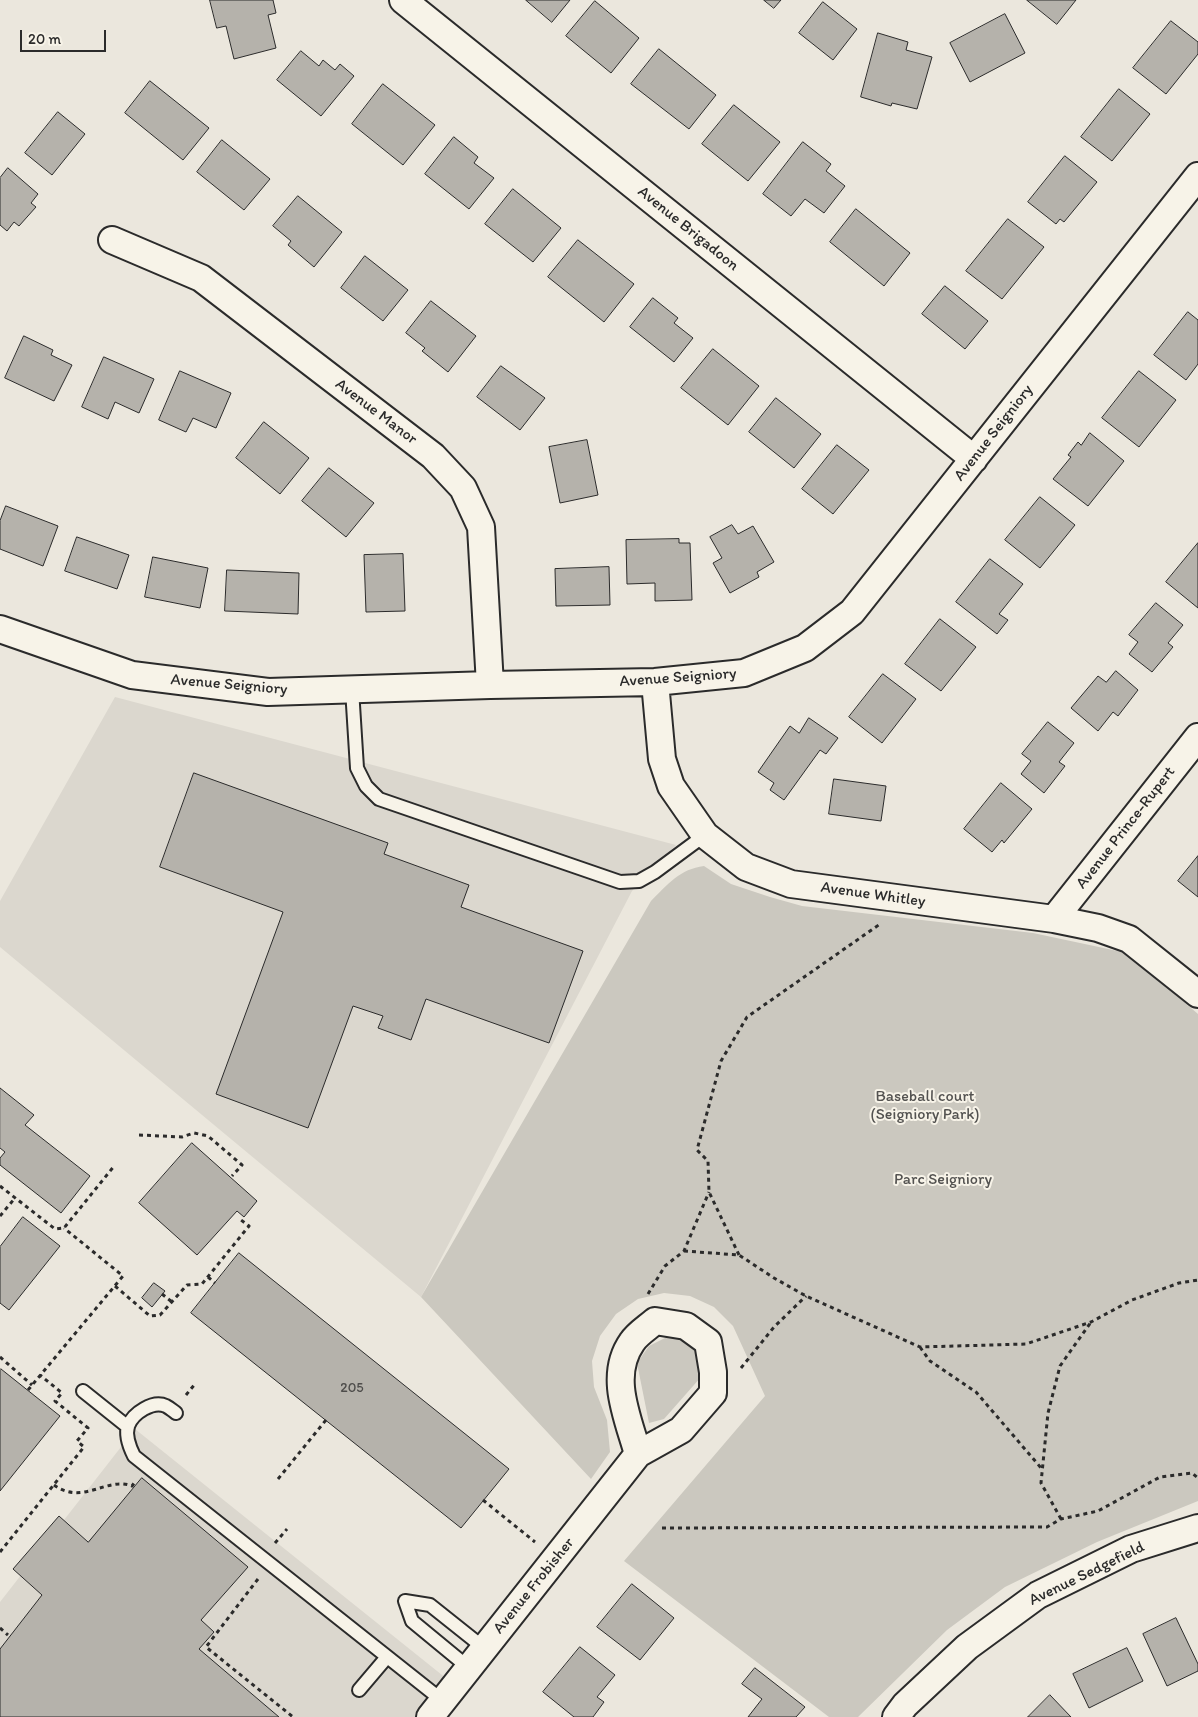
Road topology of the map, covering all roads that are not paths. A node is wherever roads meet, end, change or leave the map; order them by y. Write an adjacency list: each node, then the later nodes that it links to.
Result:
1 (402, 0): 4 (street, Avenue Brigadoon)
2 (1198, 176): 4 (street, Avenue Seigniory)
3 (112, 240): 7 (street, Avenue Manor)
4 (974, 459): 6 (street, Avenue Seigniory)
5 (0, 629): 8 (street, Avenue Seigniory)
6 (655, 682): 7 (street, Avenue Seigniory); 10 (street, Avenue Whitley)
7 (490, 685): 8 (street, Avenue Seigniory)
8 (352, 689): 10 (lane)
9 (1198, 737): 11 (street, Avenue Prince-Rupert)
10 (705, 835): 11 (street, Avenue Whitley)
11 (1054, 919): 12 (street, Avenue Whitley)
12 (1198, 994)
13 (82, 1391): 15 (lane)
14 (176, 1413): 15 (lane)
15 (128, 1427): 18 (lane)
16 (638, 1454): 16 (street, Avenue Frobisher); 19 (street, Avenue Frobisher)
17 (1198, 1528): 22 (street, Avenue Sedgefield)
18 (387, 1657): 20 (lane); 21 (lane)
19 (477, 1658): 19 (lane); 21 (street, Avenue Frobisher)
20 (359, 1690)
21 (436, 1709)
22 (896, 1717)

